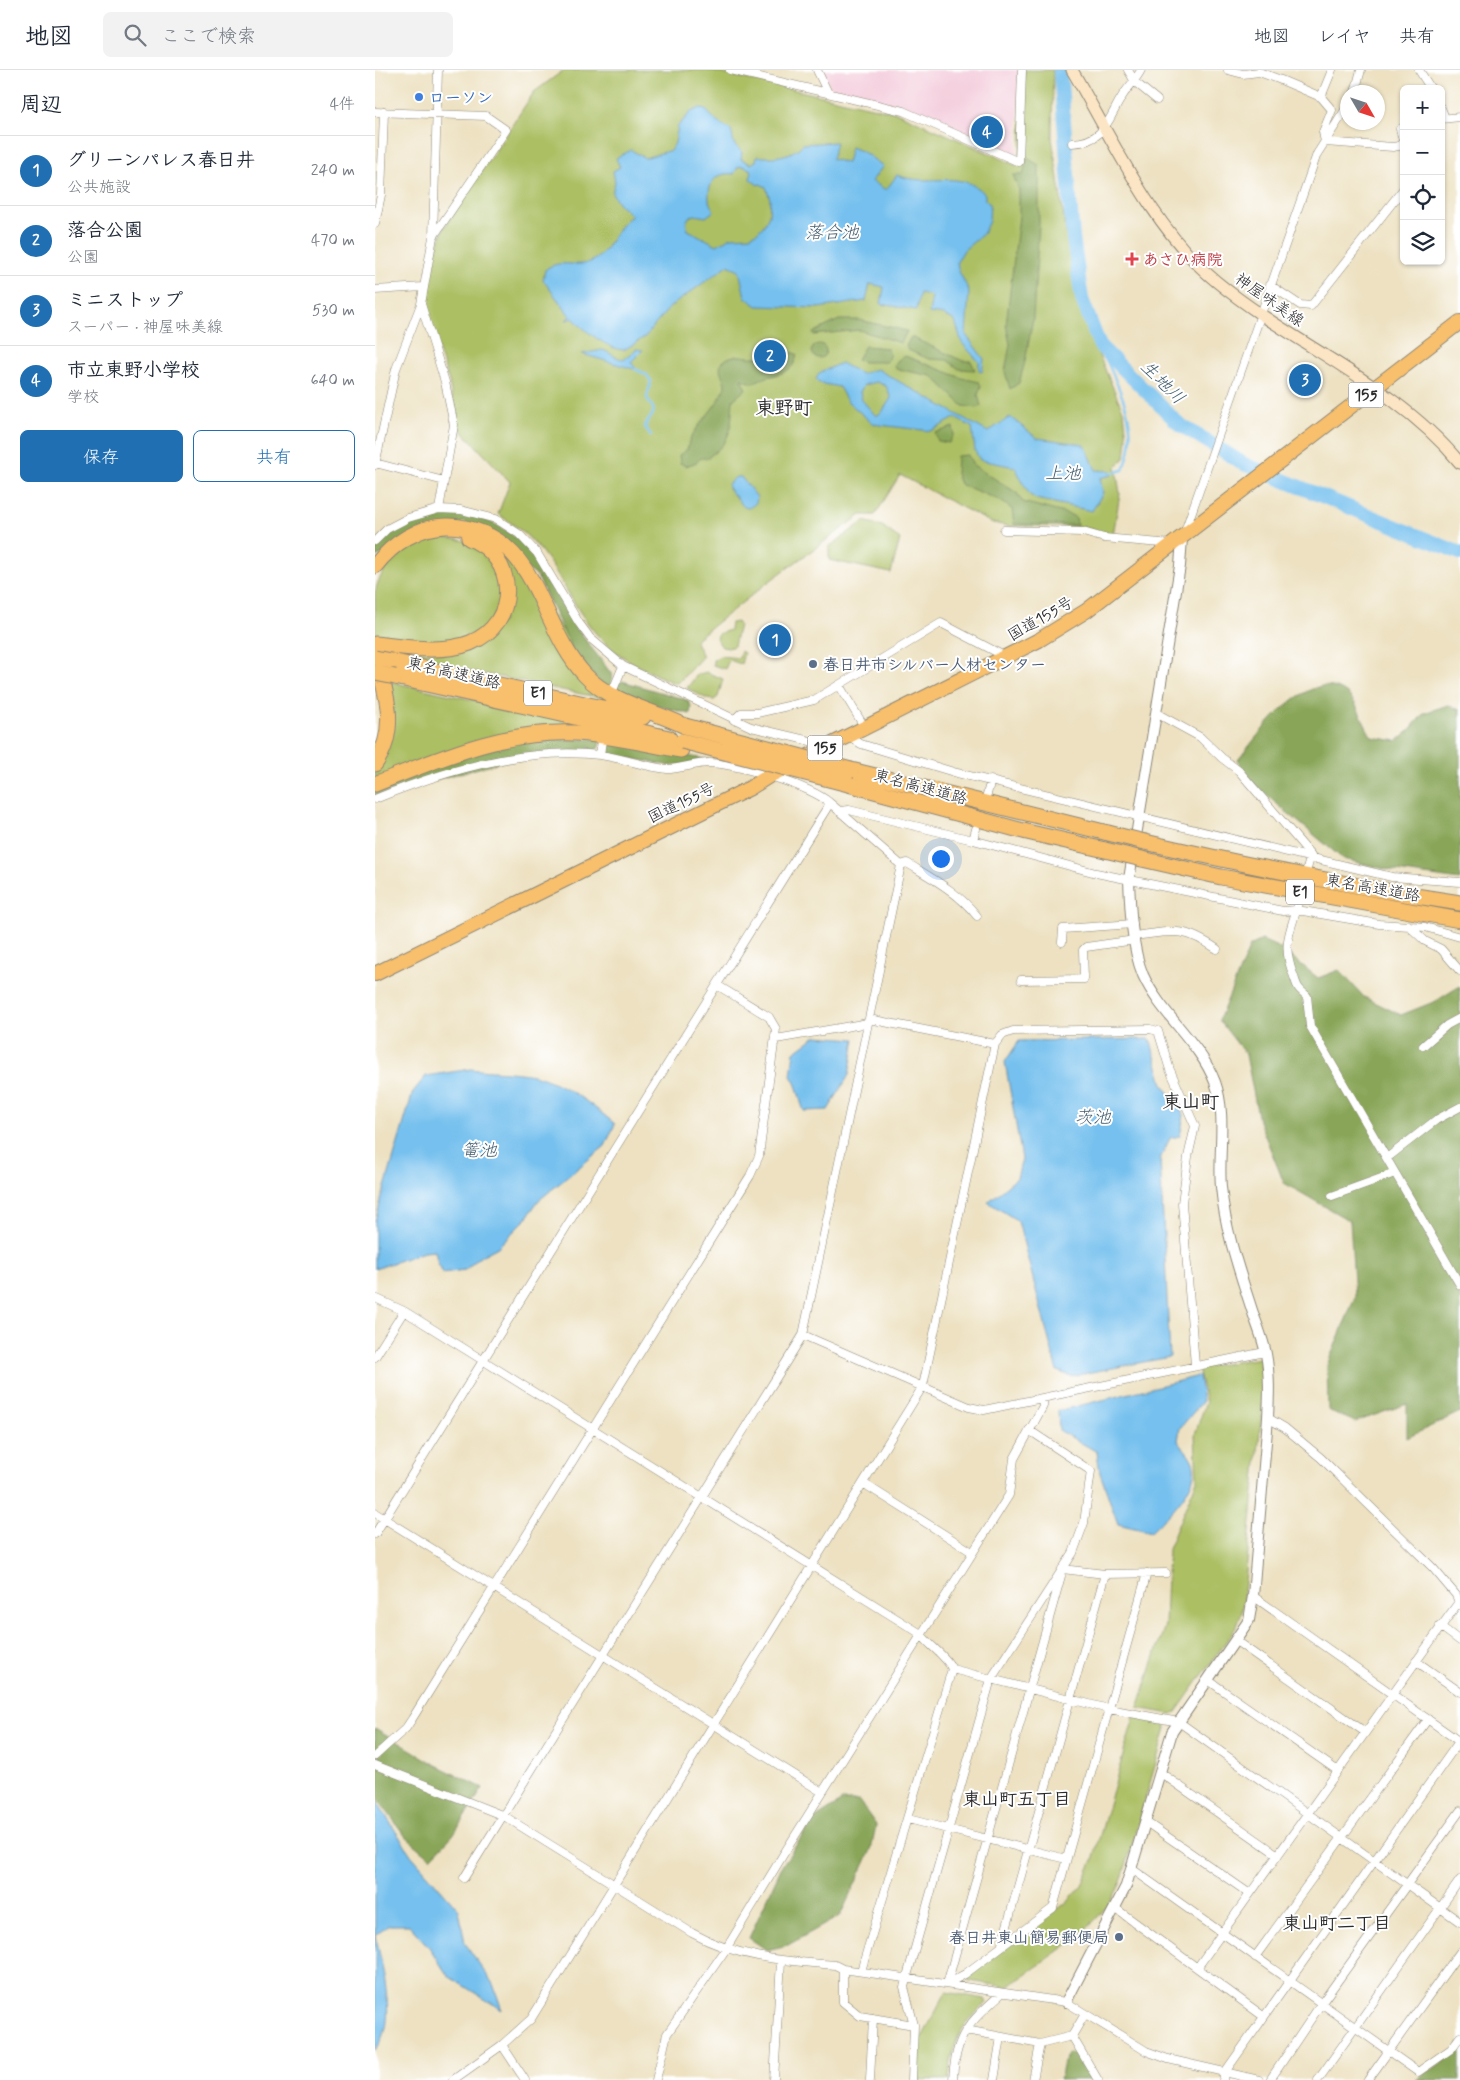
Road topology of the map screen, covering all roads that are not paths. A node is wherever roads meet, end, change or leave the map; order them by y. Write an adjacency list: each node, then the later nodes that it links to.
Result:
1 (438, 70): 22 (street)
2 (730, 70): 13 (street)
3 (817, 70): 17 (street)
4 (1022, 70): 17 (street)
5 (1072, 70): 26 (main road, 神屋味美線)
6 (1128, 70): 14 (street)
7 (1141, 70): 14 (street)
8 (1228, 70): 12 (street)
9 (1332, 70): 18 (street)
10 (1361, 70): 15 (street)
11 (1419, 70): 16 (street)
12 (1259, 71): 18 (street)
13 (748, 72): 17 (street)
14 (1135, 82): 19 (street); 26 (street)
15 (1357, 85)
16 (1428, 85)
17 (828, 93)
18 (1321, 97): 28 (street)
19 (1157, 100)
20 (375, 112): 21 (street)
21 (384, 112): 22 (street); 31 (street)
22 (437, 114): 32 (street); 32 (street)
23 (1460, 117): 25 (street)
24 (1340, 118): 28 (street)
25 (1445, 118)
26 (1105, 126): 27 (street); 37 (main road, 神屋味美線)
27 (1072, 142)
28 (1325, 142): 29 (street); 33 (street)
29 (1400, 145)
30 (1400, 193): 33 (street)
31 (375, 224)
32 (433, 237): 34 (street)
33 (1270, 285): 37 (street)
34 (423, 287): 35 (street); 36 (street)
35 (375, 290)
36 (421, 304): 41 (street); 42 (street)
37 (1259, 314): 39 (main road, 神屋味美線); 46 (street)
38 (1460, 322): 39 (highway, 国道155号 / 155)
39 (1375, 389): 40 (main road, 神屋味美線); 46 (highway, 国道155号 / 155)
40 (1460, 463)
41 (375, 464): 42 (street)
42 (444, 481): 43 (street)
43 (439, 508): 45 (street); 51 (street)
44 (1004, 530): 46 (street)
45 (375, 541)
46 (1178, 541): 50 (highway, 国道155号 / 155); 56 (street)
47 (375, 566): 60 (highway)
48 (375, 579): 49 (highway)
49 (378, 651): 60 (highway, 東名高速道路 / E1, bridge); 65 (highway)
50 (1006, 658): 54 (street); 58 (highway, 国道155号 / 155)
51 (623, 666): 55 (street); 57 (street)
52 (375, 673): 60 (highway, 東名高速道路 / E1, bridge)
53 (375, 685): 63 (highway)
54 (839, 685): 57 (street); 58 (street)
55 (613, 690)
56 (1156, 713): 73 (street); 76 (street)
57 (734, 720): 62 (street)
58 (865, 728): 59 (highway, 国道155号 / 155)
59 (849, 736): 62 (highway, 国道155号 / 155); 67 (street)
60 (683, 739): 68 (highway); 82 (highway, 東名高速道路 / E1, bridge); 85 (highway, 東名高速道路 / E1, bridge)
61 (602, 740): 64 (street)
62 (829, 746): 66 (highway, 国道155号 / 155)
63 (375, 747)
64 (600, 755): 66 (street); 70 (street)
65 (375, 764)
66 (769, 776): 71 (street); 93 (highway, 国道155号 / 155)
67 (991, 780): 69 (street); 73 (street)
68 (375, 784)
69 (987, 794)
70 (375, 799)
71 (830, 804): 72 (street); 95 (street)
72 (839, 811): 75 (street); 77 (street)
73 (1138, 816): 76 (street); 79 (street)
74 (976, 829): 75 (street)
75 (973, 840): 79 (street)
76 (1309, 857): 78 (street); 80 (street)
77 (901, 864): 84 (street); 97 (street)
78 (1307, 869)
79 (1129, 879): 83 (street); 86 (street)
80 (1460, 882)
81 (1299, 901): 83 (street)
82 (1460, 903)
83 (1297, 910): 87 (street); 102 (street)
84 (977, 916)
85 (1460, 920)
86 (1133, 924): 89 (street); 90 (street)
87 (1409, 925): 88 (street); 92 (street)
88 (1460, 937)
89 (1135, 938): 91 (street); 94 (street); 109 (street)
90 (1062, 942)
91 (1217, 949)
92 (1460, 971)
93 (375, 974)
94 (1021, 980)
95 (717, 985): 98 (street); 111 (street)
96 (1460, 1018): 100 (street)
97 (868, 1021): 98 (street); 99 (street); 108 (street)
98 (776, 1039): 116 (street)
99 (995, 1044): 112 (street); 113 (street)
100 (1423, 1046)
101 (1460, 1107): 102 (street)
102 (1387, 1158): 103 (street)
103 (1395, 1173): 104 (street); 105 (street)
104 (1332, 1196)
105 (1460, 1285)
106 (375, 1298): 107 (street)
107 (404, 1311): 110 (street); 111 (street)
108 (803, 1335): 113 (street); 119 (street)
109 (1265, 1352): 112 (street); 115 (street)
110 (375, 1357)
111 (483, 1362): 116 (street); 121 (street)
112 (1195, 1366): 114 (street)
113 (923, 1386): 114 (street); 118 (street)
114 (1043, 1399): 117 (street)
115 (1268, 1418): 130 (street); 131 (street)
116 (592, 1429): 119 (street); 129 (street)
117 (1029, 1430): 123 (street); 125 (street)
118 (863, 1483): 123 (street); 124 (street)
119 (703, 1498): 124 (street); 136 (street)
120 (375, 1513): 121 (street)
121 (384, 1519): 122 (street); 129 (street)
122 (375, 1534)
123 (972, 1552): 133 (street)
124 (811, 1566): 133 (street); 148 (street)
125 (1063, 1569): 128 (street); 139 (street); 141 (street)
126 (1147, 1573): 127 (street); 128 (street); 145 (street)
127 (1166, 1573)
128 (1105, 1574): 144 (street)
129 (493, 1587): 136 (street); 151 (street)
130 (1253, 1596): 134 (street); 143 (street)
131 (1459, 1604): 132 (street)
132 (1440, 1626): 135 (street); 137 (street)
133 (921, 1634): 138 (street); 155 (street)
134 (1236, 1641): 140 (street); 149 (street)
135 (1460, 1641)
136 (604, 1656): 148 (street); 158 (street)
137 (1416, 1661): 142 (street); 143 (street)
138 (952, 1669): 139 (street); 159 (street)
139 (991, 1679): 141 (street); 161 (street)
140 (1208, 1680): 147 (street); 153 (street)
141 (1029, 1689): 144 (street); 163 (street)
142 (1460, 1692)
143 (1393, 1694): 146 (street); 149 (street)
144 (1070, 1698): 145 (street); 164 (street)
145 (1109, 1709): 147 (street); 166 (street)
146 (1429, 1719): 150 (street); 162 (street)
147 (1179, 1722): 154 (street); 157 (street)
148 (714, 1724): 155 (street); 171 (street)
149 (1365, 1732): 153 (street)
150 (1460, 1741): 167 (street)
151 (375, 1756)
152 (375, 1765): 158 (street)
153 (1338, 1771): 157 (street)
154 (1161, 1773): 160 (street); 165 (street)
155 (822, 1792): 179 (street)
156 (1460, 1811): 172 (street)
157 (1307, 1813): 162 (street); 165 (street)
158 (505, 1816): 169 (street); 171 (street)
159 (908, 1819): 161 (street); 185 (street)
160 (1146, 1822): 168 (street); 173 (street)
161 (947, 1829): 163 (street); 186 (street)
162 (1341, 1837): 167 (street); 181 (street)
163 (987, 1840): 164 (street); 188 (street)
164 (1027, 1849): 166 (street); 178 (street)
165 (1278, 1855): 173 (street)
166 (1066, 1859): 178 (street)
167 (1374, 1861): 172 (street); 187 (street)
168 (1132, 1869): 174 (street); 177 (street)
169 (465, 1878)
170 (1460, 1880): 175 (street)
171 (613, 1884): 179 (street); 202 (street)
172 (1407, 1884): 175 (street); 191 (street)
173 (1250, 1894): 177 (street)
174 (1115, 1908): 183 (street); 190 (street)
175 (1440, 1908): 176 (street); 196 (street)
176 (1460, 1922)
177 (1222, 1933): 181 (street); 183 (street)
178 (1002, 1944): 188 (street)
179 (726, 1949): 182 (street); 207 (street)
180 (1460, 1952): 203 (street)
181 (1255, 1957): 187 (street)
182 (781, 1961): 184 (street); 208 (street)
183 (1197, 1968): 193 (street)
184 (843, 1969): 185 (street); 194 (street)
185 (861, 1971): 186 (street)
186 (906, 1979): 188 (street); 195 (street)
187 (1288, 1982): 191 (street); 193 (street)
188 (947, 1984): 189 (street)
189 (1002, 1993): 190 (street); 197 (street)
190 (1066, 2002): 192 (street)
191 (1321, 2004): 196 (street); 217 (street)
192 (1085, 2014): 198 (street); 204 (street)
193 (1263, 2016): 204 (street)
194 (873, 2018): 195 (street); 209 (street)
195 (914, 2025): 210 (street)
196 (1355, 2028): 203 (street); 218 (street)
197 (966, 2030): 199 (street); 211 (street)
198 (1072, 2036): 201 (street); 214 (street)
199 (1001, 2037): 201 (street); 212 (street)
200 (1460, 2037): 203 (street)
201 (1040, 2044): 213 (street)
202 (502, 2045): 205 (street); 206 (street)
203 (1388, 2052): 219 (street)
204 (1225, 2072): 215 (street); 216 (street)
205 (453, 2080)
206 (525, 2080)
207 (656, 2080)
208 (775, 2080)
209 (870, 2080)
210 (912, 2080)
211 (953, 2080)
212 (994, 2080)
213 (1033, 2080)
214 (1098, 2080)
215 (1223, 2080)
216 (1259, 2080)
217 (1270, 2080)
218 (1318, 2080)
219 (1368, 2080)

